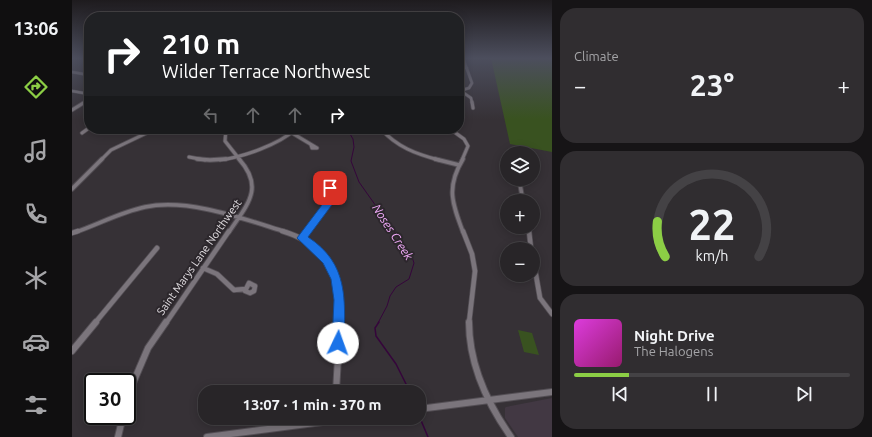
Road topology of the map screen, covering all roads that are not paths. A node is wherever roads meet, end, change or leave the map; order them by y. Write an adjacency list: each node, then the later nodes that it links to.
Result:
1 (470, 78): 2 (street)
2 (464, 90)
3 (72, 91): 4 (street)
4 (84, 93)
5 (464, 94): 7 (street)
6 (84, 103): 8 (street)
7 (473, 108)
8 (72, 110)
9 (145, 134): 19 (street)
10 (226, 134): 17 (street, Saint Marys Lane Northwest)
11 (290, 134): 17 (street)
12 (294, 134): 15 (street)
13 (385, 134): 18 (street)
14 (458, 134): 18 (street)
15 (311, 145)
16 (189, 157): 17 (street)
17 (238, 157): 21 (street, Saint Marys Lane Northwest)
18 (459, 165): 33 (street)
19 (72, 189)
20 (328, 205): 23 (street)
21 (238, 218): 22 (street); 23 (street); 25 (street, Saint Marys Lane Northwest)
22 (72, 233)
23 (302, 238): 31 (street)
24 (157, 248): 29 (street)
25 (203, 268): 27 (street); 30 (street, Saint Marys Lane Northwest)
26 (537, 282): 28 (street)
27 (245, 289)
28 (552, 314)
29 (72, 351)
30 (136, 374)
31 (336, 385)
32 (552, 392): 33 (street)
33 (489, 400): 34 (street); 39 (street)
34 (426, 408)
35 (121, 425): 37 (street)
36 (291, 425): 38 (street)
37 (118, 437)
38 (207, 437)
39 (511, 437)

